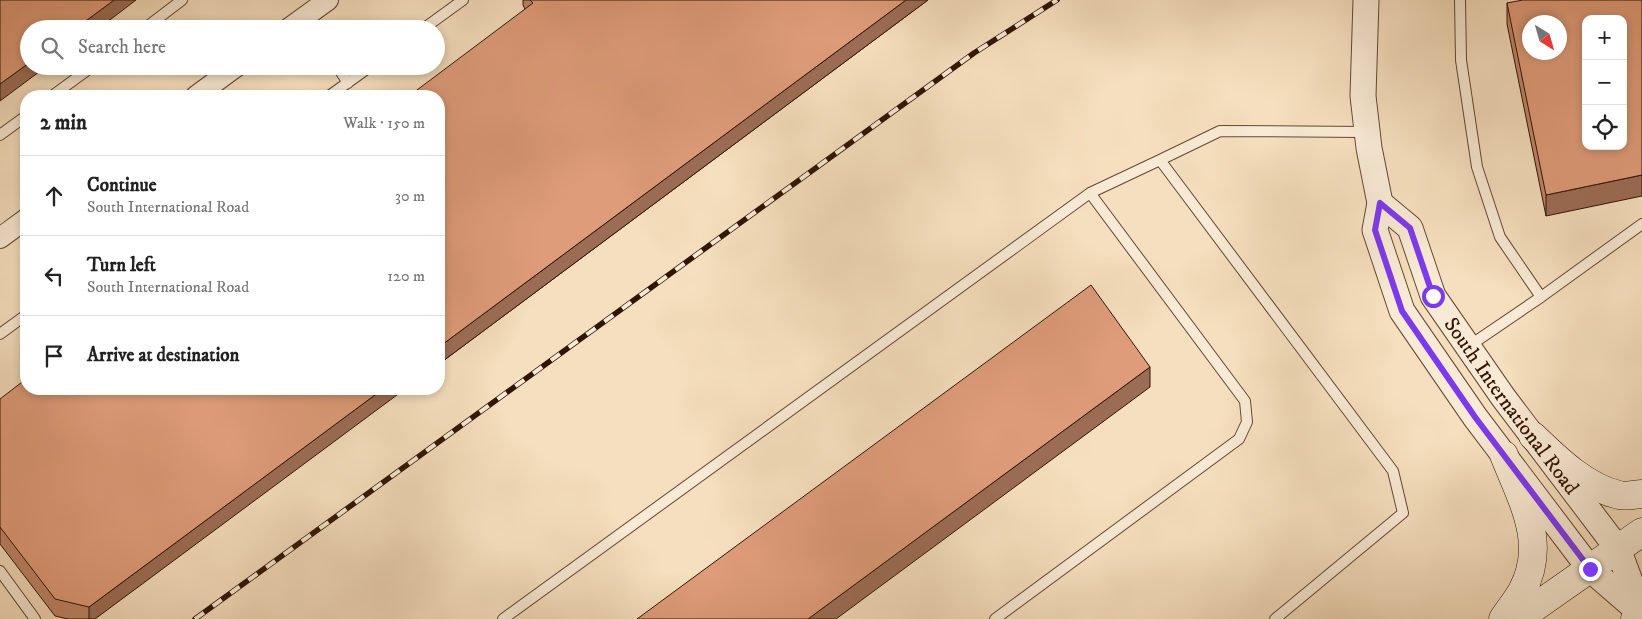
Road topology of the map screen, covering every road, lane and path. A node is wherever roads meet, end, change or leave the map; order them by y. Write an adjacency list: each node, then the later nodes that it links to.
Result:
1 (182, 0): 7 (lane)
2 (328, 0): 8 (street)
3 (463, 0): 6 (lane)
4 (1366, 0): 19 (street, South International Road)
5 (1460, 0): 27 (lane)
6 (449, 4): 9 (lane)
7 (156, 20)
8 (307, 20)
9 (432, 20)
10 (81, 75): 15 (lane)
11 (225, 75): 16 (street)
12 (343, 75): 14 (lane)
13 (358, 75): 14 (lane)
14 (348, 82): 17 (lane)
15 (60, 90)
16 (204, 90)
17 (337, 90)
18 (20, 120): 20 (lane)
19 (1367, 132): 21 (lane); 23 (street, South International Road)
20 (0, 135)
21 (1160, 160): 22 (lane); 42 (lane)
22 (1090, 193): 40 (lane); 41 (lane)
23 (1380, 203): 30 (street, South International Road); 32 (street, South International Road)
24 (20, 224): 26 (street)
25 (1642, 224): 27 (lane)
26 (0, 238)
27 (1541, 297): 30 (lane)
28 (20, 319): 29 (lane)
29 (0, 334)
30 (1468, 346): 31 (street, South International Road)
31 (1533, 436): 33 (main road); 35 (street, South International Road)
32 (1504, 455): 36 (street, South International Road); 43 (main road)
33 (1642, 494)
34 (1642, 532): 35 (main road)
35 (1618, 548): 36 (main road); 38 (street, South International Road)
36 (1590, 569): 38 (street, South International Road); 44 (main road)
37 (0, 571): 39 (lane)
38 (1642, 614): 45 (main road)
39 (35, 619)
40 (502, 619)
41 (995, 619)
42 (1275, 619)
43 (1503, 619)
44 (1518, 619)
45 (1635, 619)

